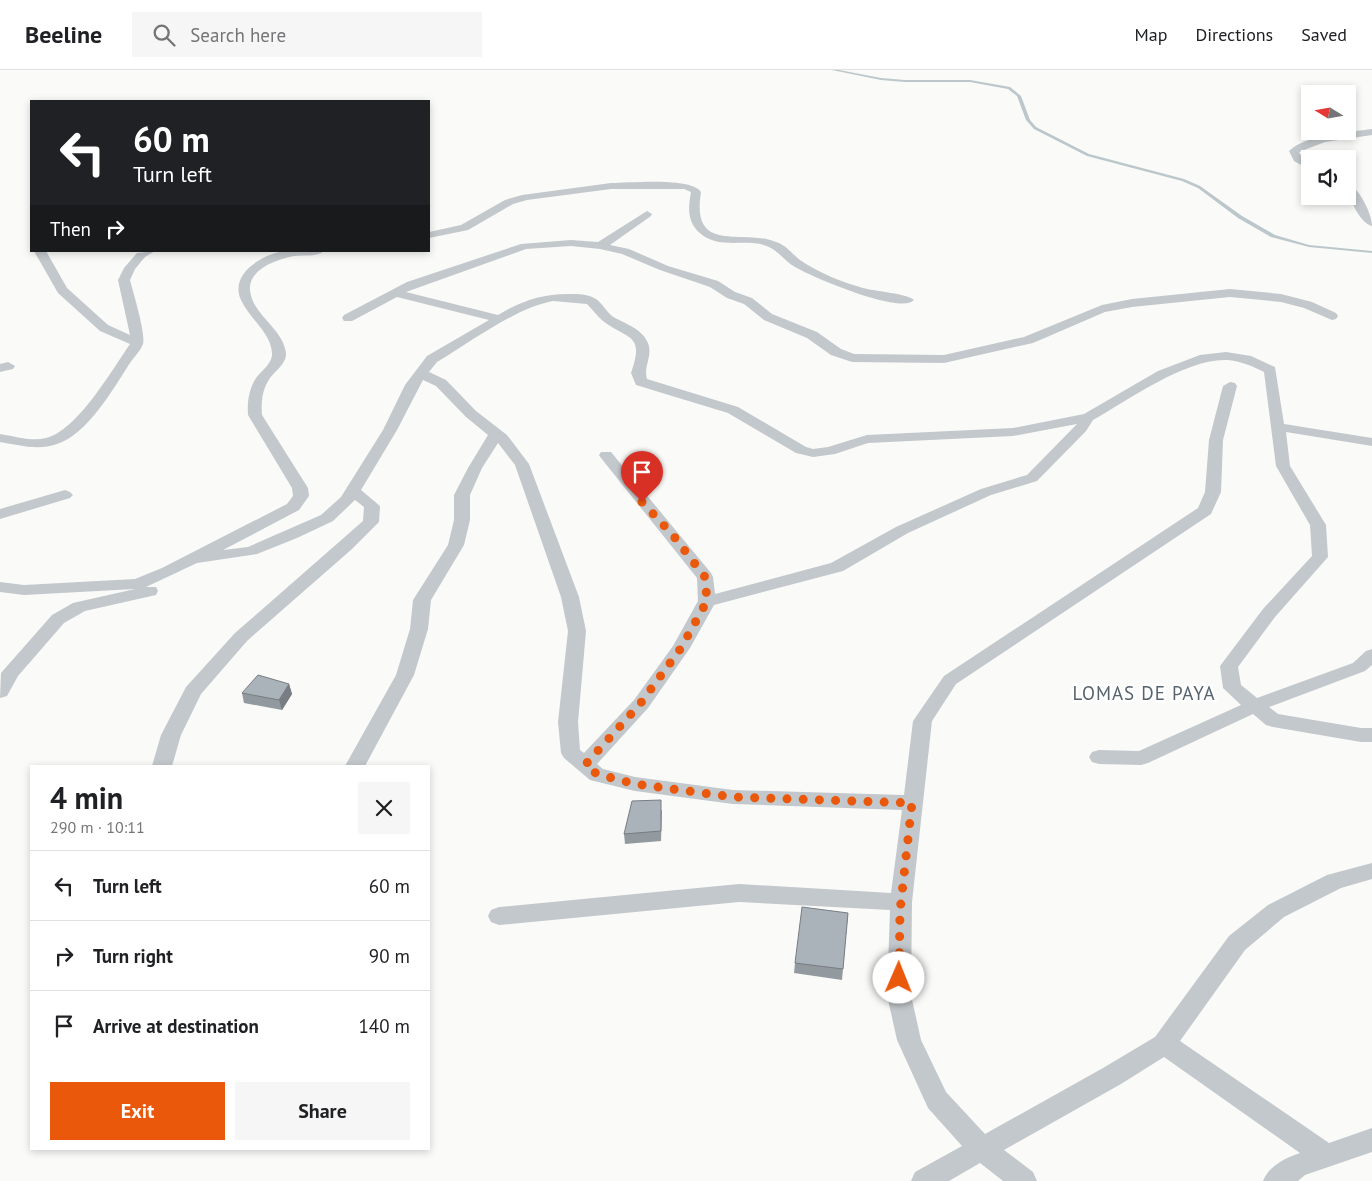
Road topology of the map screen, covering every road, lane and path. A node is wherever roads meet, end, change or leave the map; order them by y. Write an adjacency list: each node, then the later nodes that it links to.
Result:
1 (1372, 132): 2 (street)
2 (1301, 161)
3 (1356, 198): 5 (street)
4 (648, 214): 7 (street)
5 (1372, 223)
6 (430, 235): 13 (street)
7 (600, 246): 12 (street); 14 (street)
8 (41, 252): 17 (street)
9 (147, 252): 17 (street)
10 (304, 252): 11 (street)
11 (279, 254): 29 (street)
12 (394, 293): 15 (street); 16 (street)
13 (908, 300)
14 (1332, 316)
15 (348, 318)
16 (500, 319): 18 (street); 20 (street)
17 (137, 343): 23 (street)
18 (421, 374): 22 (street); 26 (street)
19 (1230, 386): 40 (street)
20 (1088, 417): 21 (street); 31 (street)
21 (1279, 427): 24 (street); 34 (street)
22 (496, 434): 38 (street); 39 (street)
23 (0, 438)
24 (1372, 442)
25 (606, 455): 31 (street)
26 (352, 491): 29 (street); 37 (street)
27 (65, 495): 28 (street)
28 (0, 514)
29 (192, 559): 30 (street); 33 (street)
30 (0, 587)
31 (707, 601): 39 (street)
32 (1372, 654): 34 (street)
33 (0, 692)
34 (1254, 706): 35 (street); 36 (street)
35 (1372, 735)
36 (1099, 757)
37 (162, 765)
38 (356, 765)
39 (585, 765): 40 (street)
40 (912, 803): 42 (street)
41 (1372, 871): 44 (street)
42 (901, 902): 43 (street); 46 (street)
43 (499, 916)
44 (1164, 1044): 46 (street); 47 (street)
45 (1372, 1140): 47 (street)
46 (982, 1149): 48 (street); 49 (street)
47 (1325, 1156): 50 (street)
48 (924, 1181)
49 (1024, 1181)
50 (1276, 1181)

